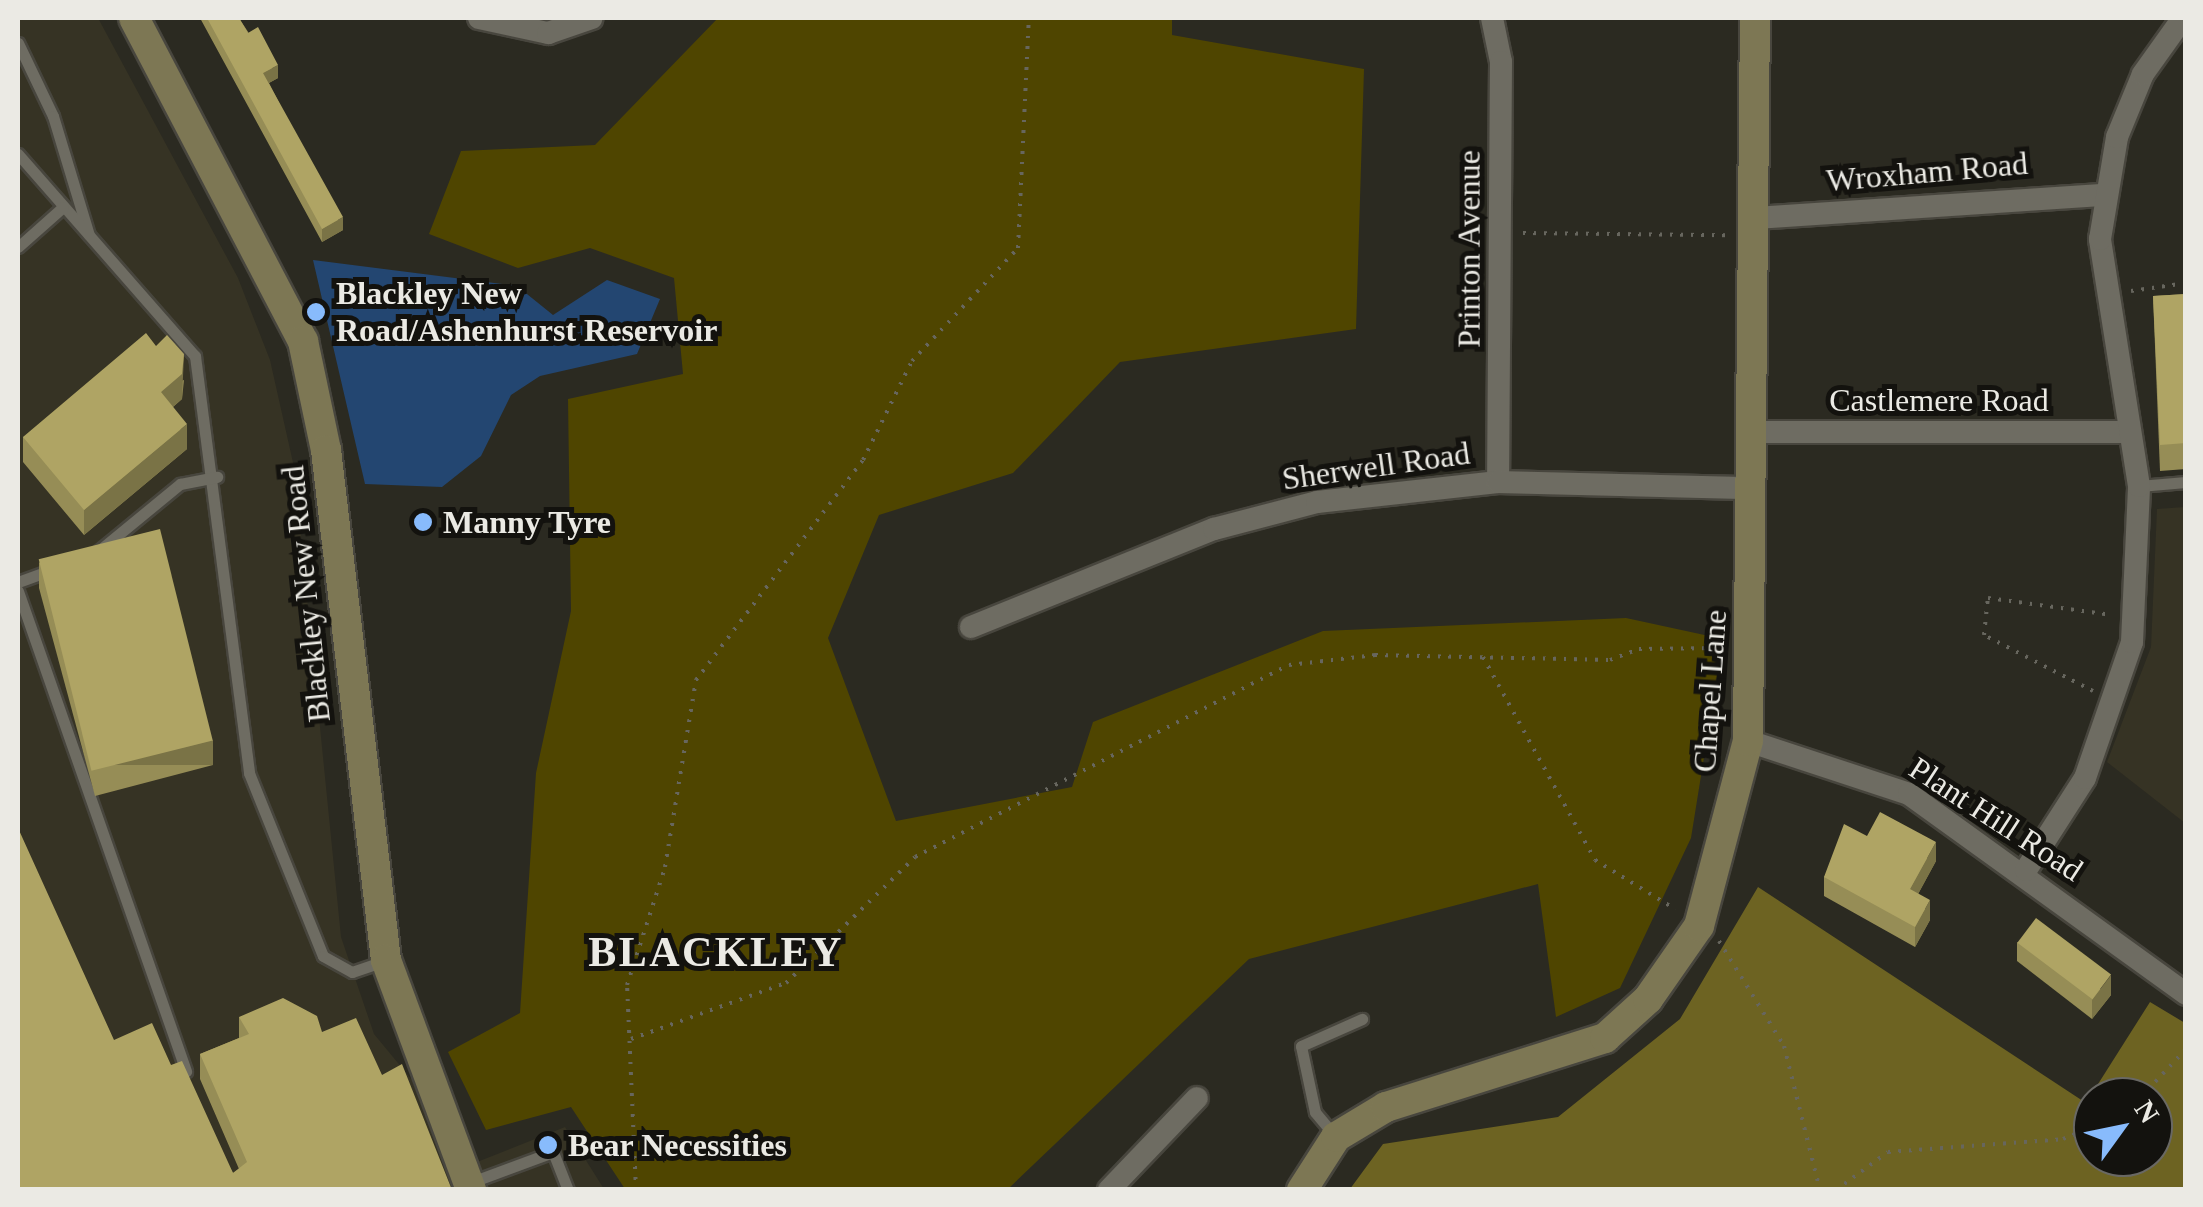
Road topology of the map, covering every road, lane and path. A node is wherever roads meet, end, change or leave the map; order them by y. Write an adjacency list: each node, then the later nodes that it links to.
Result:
1 (134, 18): 37 (street, Blackley New Road)
2 (479, 18): 3 (street)
3 (592, 18)
4 (1029, 18): 40 (path)
5 (1492, 18): 13 (street, Printon Avenue)
6 (1755, 18): 12 (street, Chapel Lane)
7 (2183, 18): 10 (street)
8 (18, 43): 14 (lane)
9 (18, 154): 11 (lane)
10 (2106, 195): 12 (street, Wroxham Road); 17 (street)
11 (63, 207): 14 (lane); 15 (lane)
12 (1754, 227): 13 (path); 18 (street, Chapel Lane)
13 (1503, 232): 21 (street, Printon Avenue)
14 (89, 236): 20 (lane)
15 (18, 247)
16 (2186, 283): 17 (path)
17 (2102, 296): 19 (street)
18 (1751, 432): 19 (street, Castlemere Road); 24 (street, Chapel Lane)
19 (2127, 432): 23 (street)
20 (216, 477): 25 (lane); 37 (lane)
21 (1498, 482): 24 (street, Sherwell Road); 30 (street, Sherwell Road)
22 (2186, 482): 23 (lane)
23 (2139, 486): 29 (street)
24 (1752, 488): 31 (street, Chapel Lane)
25 (79, 560)
26 (64, 565): 27 (lane)
27 (18, 582)
28 (18, 590): 43 (lane)
29 (2136, 618): 33 (street); 33 (path)
30 (970, 627)
31 (1751, 650): 32 (path); 34 (street, Chapel Lane)
32 (1483, 658): 36 (path); 40 (path)
33 (2116, 702): 35 (street)
34 (1748, 741): 35 (street, Plant Hill Road); 36 (street, Chapel Lane)
35 (2026, 870): 38 (street, Plant Hill Road)
36 (1698, 926): 46 (street, Chapel Lane); 52 (path)
37 (386, 960): 47 (street, Blackley New Road)
38 (2186, 994)
39 (1362, 1019): 46 (lane)
40 (630, 1040): 49 (path)
41 (2186, 1049): 42 (path)
42 (2160, 1077)
43 (192, 1084)
44 (1196, 1098): 50 (street)
45 (2073, 1135): 53 (path)
46 (1336, 1137): 51 (street, Chapel Lane)
47 (470, 1186): 48 (lane)
48 (568, 1190)
49 (636, 1190)
50 (1109, 1190)
51 (1302, 1190)
52 (1820, 1190)
53 (1836, 1190)

